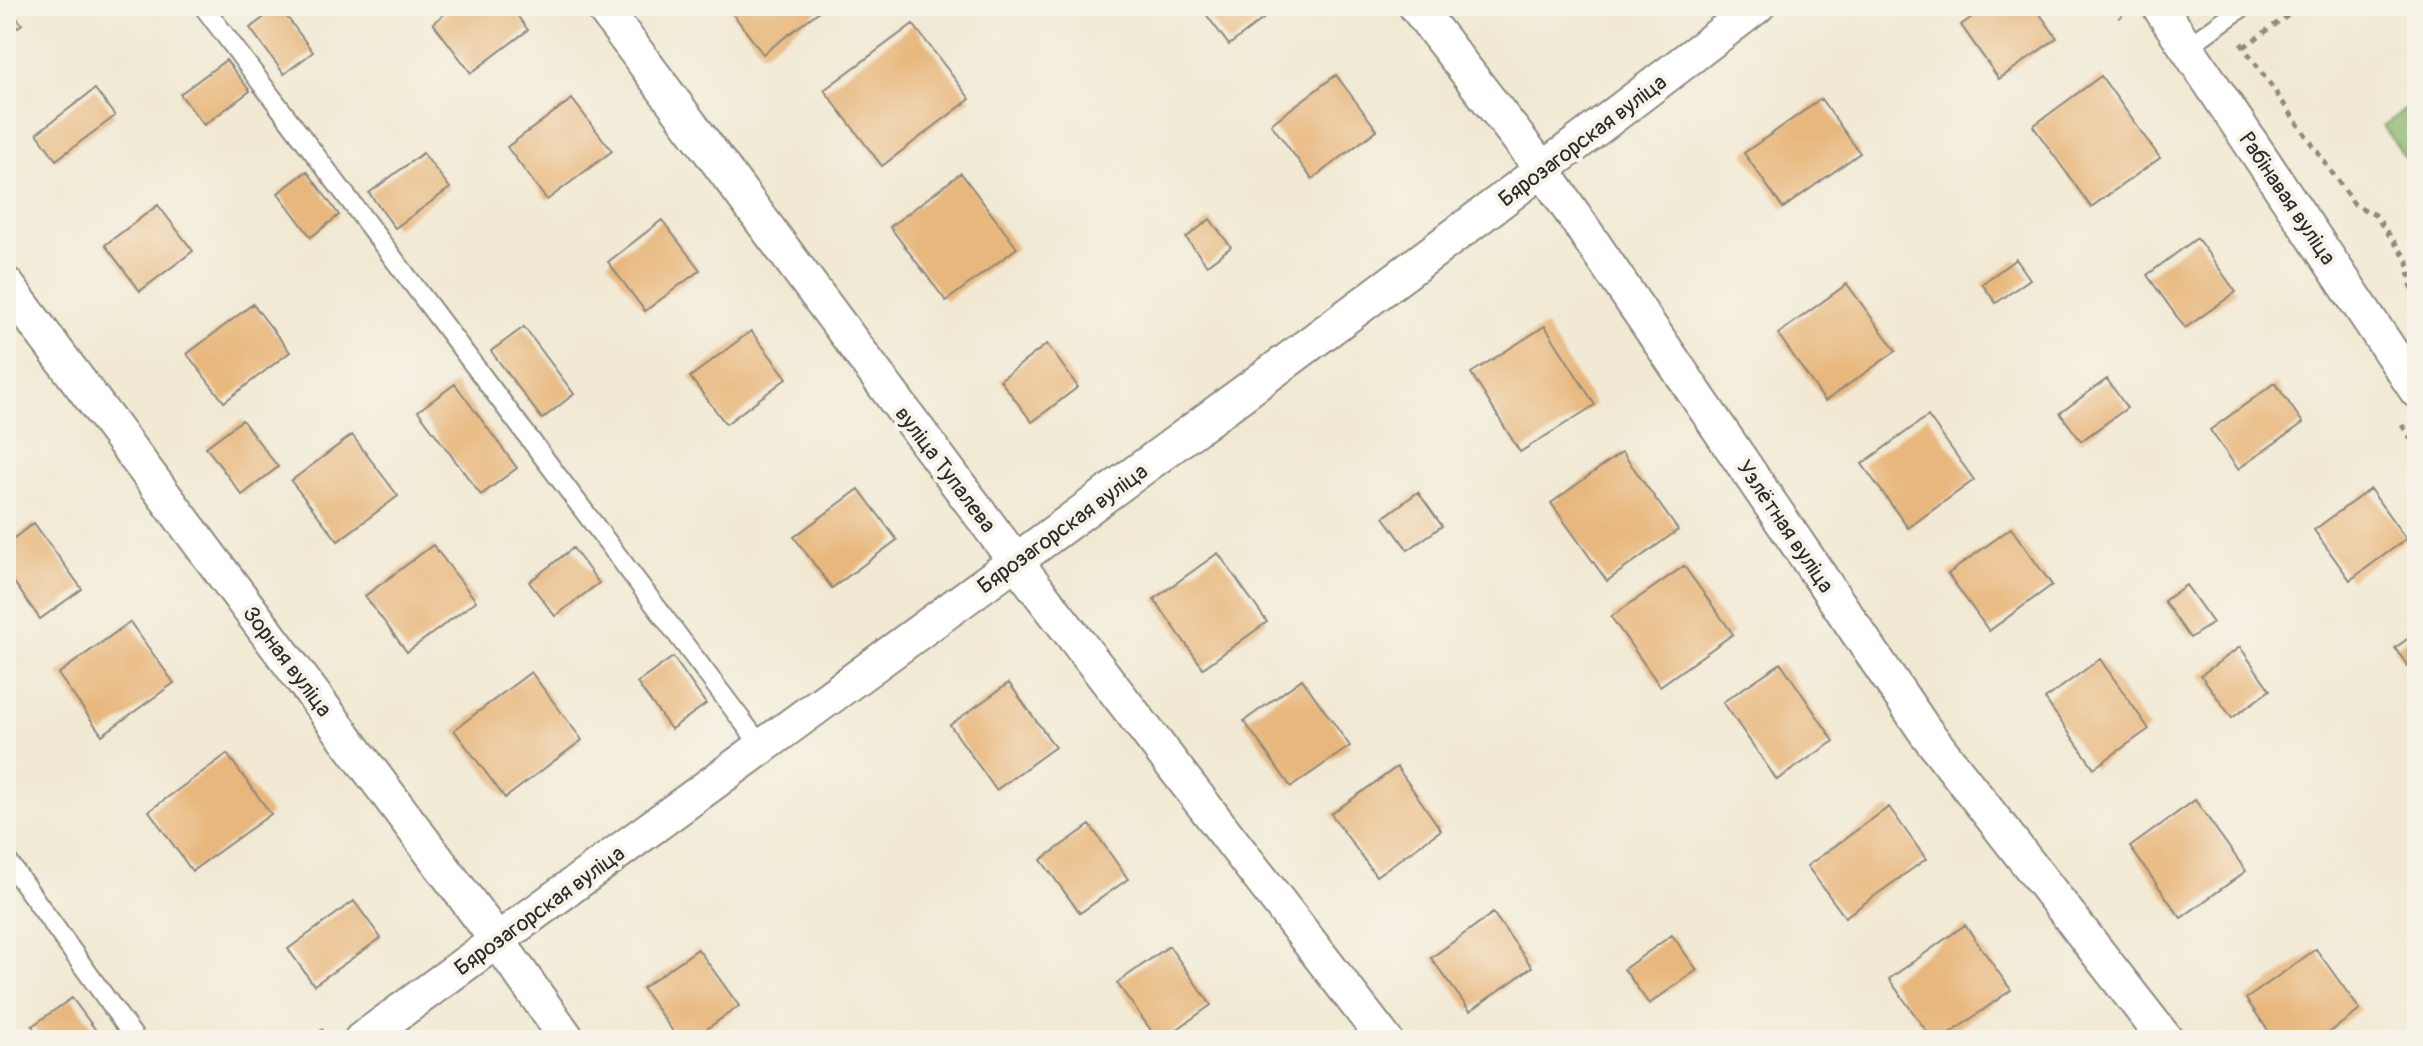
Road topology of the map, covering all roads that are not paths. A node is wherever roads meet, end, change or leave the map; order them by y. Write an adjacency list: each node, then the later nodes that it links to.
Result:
1 (203, 6): 12 (lane)
2 (602, 6): 11 (street, вуліца Тупалева)
3 (1416, 6): 8 (street, Узлётная вуліца)
4 (1757, 6): 8 (street, Бярозагорская вуліца)
5 (2159, 6): 7 (street, Рабінавая вуліца)
6 (2244, 6): 7 (lane)
7 (2187, 47): 10 (street, Рабінавая вуліца)
8 (1543, 170): 11 (street, Бярозагорская вуліца); 19 (street, Узлётная вуліца)
9 (6, 284): 14 (street, Зорная вуліца)
10 (2417, 391)
11 (1016, 562): 12 (street, Бярозагорская вуліца); 18 (street, вуліца Тупалева)
12 (762, 747): 14 (street, Бярозагорская вуліца)
13 (6, 859): 15 (lane)
14 (497, 940): 16 (street, Бярозагорская вуліца); 17 (street, Зорная вуліца)
15 (136, 1040)
16 (361, 1040)
17 (568, 1040)
18 (1385, 1040)
19 (2166, 1040)

